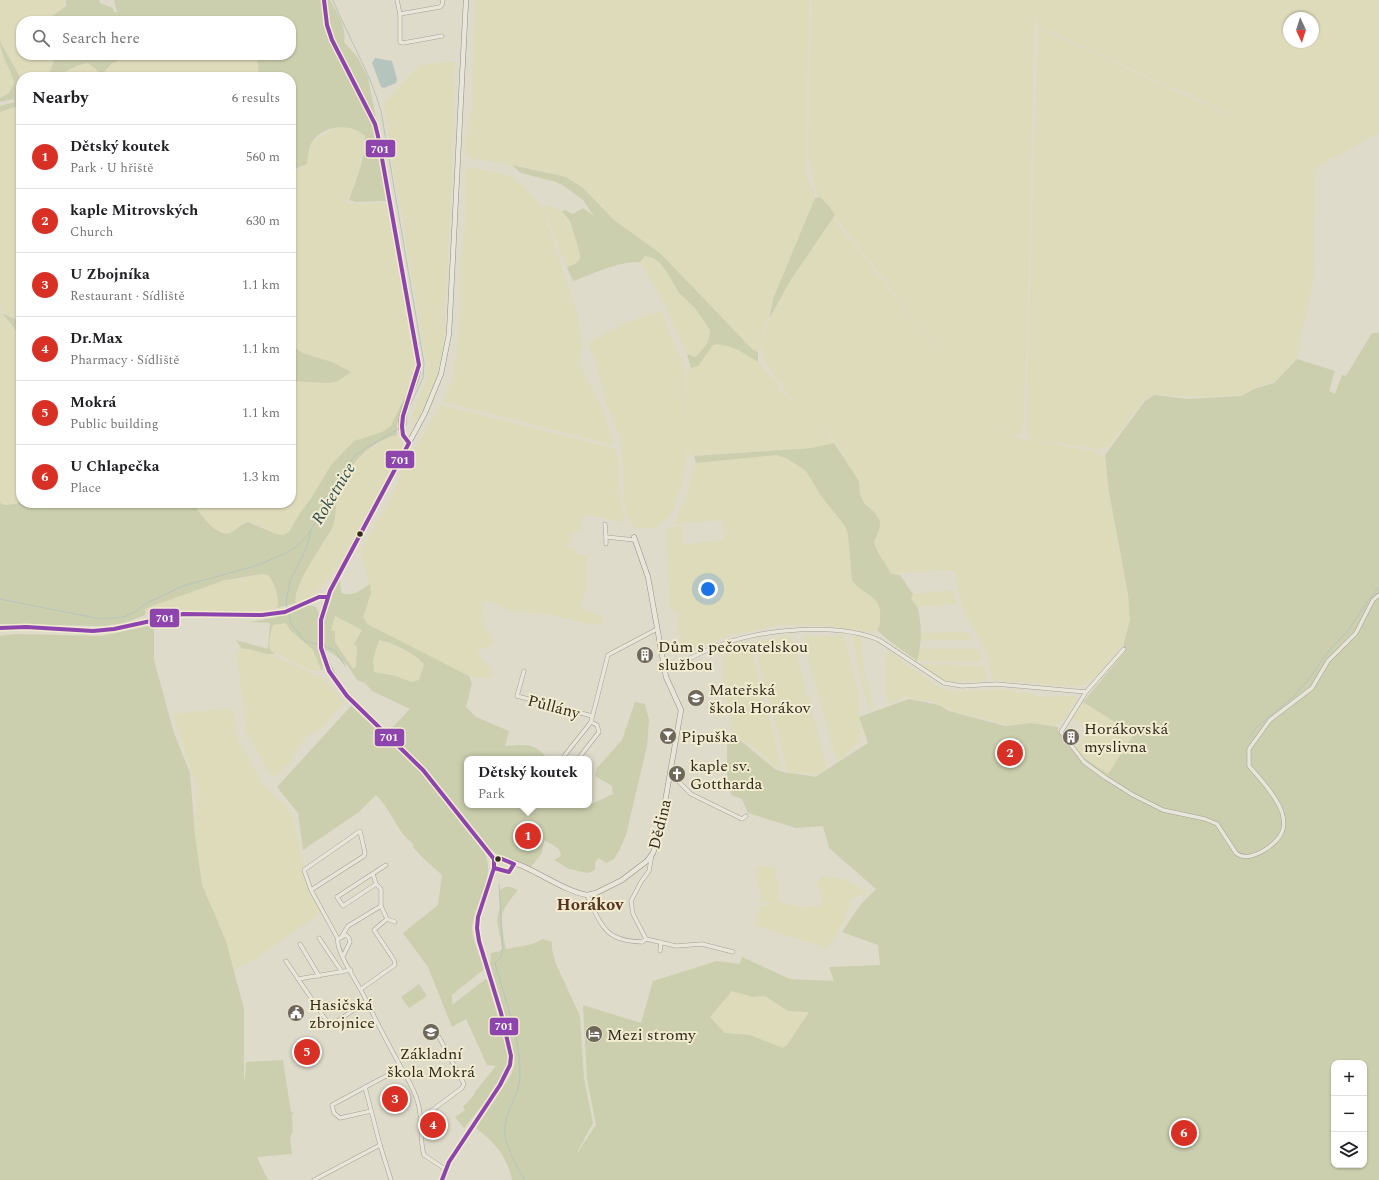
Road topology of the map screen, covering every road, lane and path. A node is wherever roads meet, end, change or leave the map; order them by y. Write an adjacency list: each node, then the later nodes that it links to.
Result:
1 (324, 0): 7 (street)
2 (397, 0): 5 (street)
3 (443, 0): 5 (street)
4 (466, 0): 7 (street)
5 (400, 14): 6 (street)
6 (442, 36)
7 (409, 443): 13 (street)
8 (605, 524): 9 (street)
9 (606, 537): 10 (street); 11 (street)
10 (634, 538): 15 (street)
11 (606, 544)
12 (1379, 595): 19 (street)
13 (327, 597): 14 (street); 27 (street)
14 (0, 628)
15 (657, 629): 17 (street); 20 (street, Půllány)
16 (1124, 649): 19 (street)
17 (665, 671): 19 (street); 24 (street, Dědina)
18 (524, 672): 20 (street, Půllány)
19 (1086, 692)
20 (592, 716): 21 (street, Půllány)
21 (590, 722): 22 (street, Půllány); 23 (street, Půllány)
22 (565, 756)
23 (580, 756)
24 (670, 778): 25 (street); 26 (street, Dědina)
25 (746, 816)
26 (653, 853): 34 (street, Dědina); 41 (street)
27 (494, 859): 28 (street); 30 (street)
28 (514, 864): 30 (street); 34 (street)
29 (386, 866): 31 (street)
30 (494, 868): 60 (street)
31 (373, 874): 32 (street); 32 (street)
32 (376, 884): 35 (street)
33 (311, 890): 33 (street); 40 (street)
34 (587, 895): 41 (street)
35 (381, 906): 36 (street); 38 (street)
36 (387, 919): 37 (street); 52 (street)
37 (394, 922)
38 (342, 936): 40 (street); 46 (street)
39 (319, 938): 49 (street)
40 (338, 939): 46 (street)
41 (646, 939): 42 (street)
42 (661, 942): 44 (street); 45 (street)
43 (300, 944): 50 (street)
44 (660, 951)
45 (733, 952)
46 (344, 956): 48 (street)
47 (286, 960): 51 (street)
48 (350, 970): 49 (street); 52 (street)
49 (342, 972): 50 (street)
50 (319, 976): 51 (street)
51 (298, 979): 53 (street)
52 (361, 989): 53 (street)
53 (367, 1001): 55 (street)
54 (439, 1037): 58 (street)
55 (401, 1068): 56 (street); 58 (street)
56 (365, 1087): 57 (street); 57 (street)
57 (371, 1111): 59 (street)
58 (420, 1119): 60 (street)
59 (380, 1145): 61 (street); 62 (street)
60 (445, 1169): 63 (street)
61 (314, 1180)
62 (391, 1180)
63 (442, 1180)

